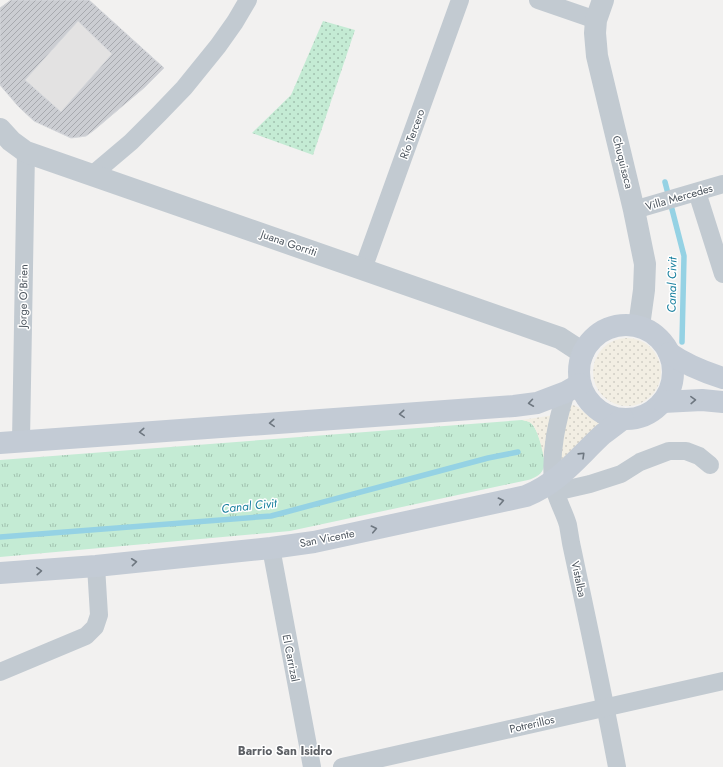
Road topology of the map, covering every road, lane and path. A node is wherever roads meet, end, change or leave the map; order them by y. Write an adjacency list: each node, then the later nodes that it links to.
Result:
1 (248, 0): 8 (street)
2 (460, 0): 12 (street, Río Tercero)
3 (538, 0): 4 (street)
4 (563, 4): 5 (street)
5 (600, 10): 11 (street, Chuquisaca)
6 (0, 129): 7 (street, Juana Gorriti)
7 (26, 152): 8 (street, Juana Gorriti); 22 (street, Jorge O'Brien)
8 (92, 175): 12 (street, Juana Gorriti)
9 (723, 184): 10 (street, Villa Mercedes)
10 (696, 192): 11 (street, Villa Mercedes); 13 (street)
11 (634, 210): 14 (street, Chuquisaca)
12 (363, 269): 15 (street, Juana Gorriti)
13 (723, 274)
14 (639, 326): 15 (main road); 16 (main road)
15 (582, 353): 18 (main road)
16 (669, 353): 17 (main road); 19 (main road)
17 (723, 378)
18 (573, 388): 21 (main road); 22 (main road, one-way to 22); 24 (street, Vistalba)
19 (663, 402): 20 (main road, one-way to 20); 21 (main road)
20 (723, 402)
21 (623, 419): 24 (main road, San Vicente, one-way to 21)
22 (10, 442)
23 (710, 465): 24 (street, San Vicente)
24 (554, 487): 25 (main road, San Vicente, one-way to 24); 30 (street, Vistalba)
25 (271, 548): 26 (main road, San Vicente, one-way to 25); 31 (street, El Carrizal)
26 (96, 566): 27 (main road, San Vicente, one-way to 26); 28 (street)
27 (0, 574)
28 (0, 672)
29 (723, 681): 30 (street, Potrerillos)
30 (606, 707): 32 (street, Potrerillos); 33 (street, Vistalba)
31 (312, 767)
32 (342, 767)
33 (617, 767)

